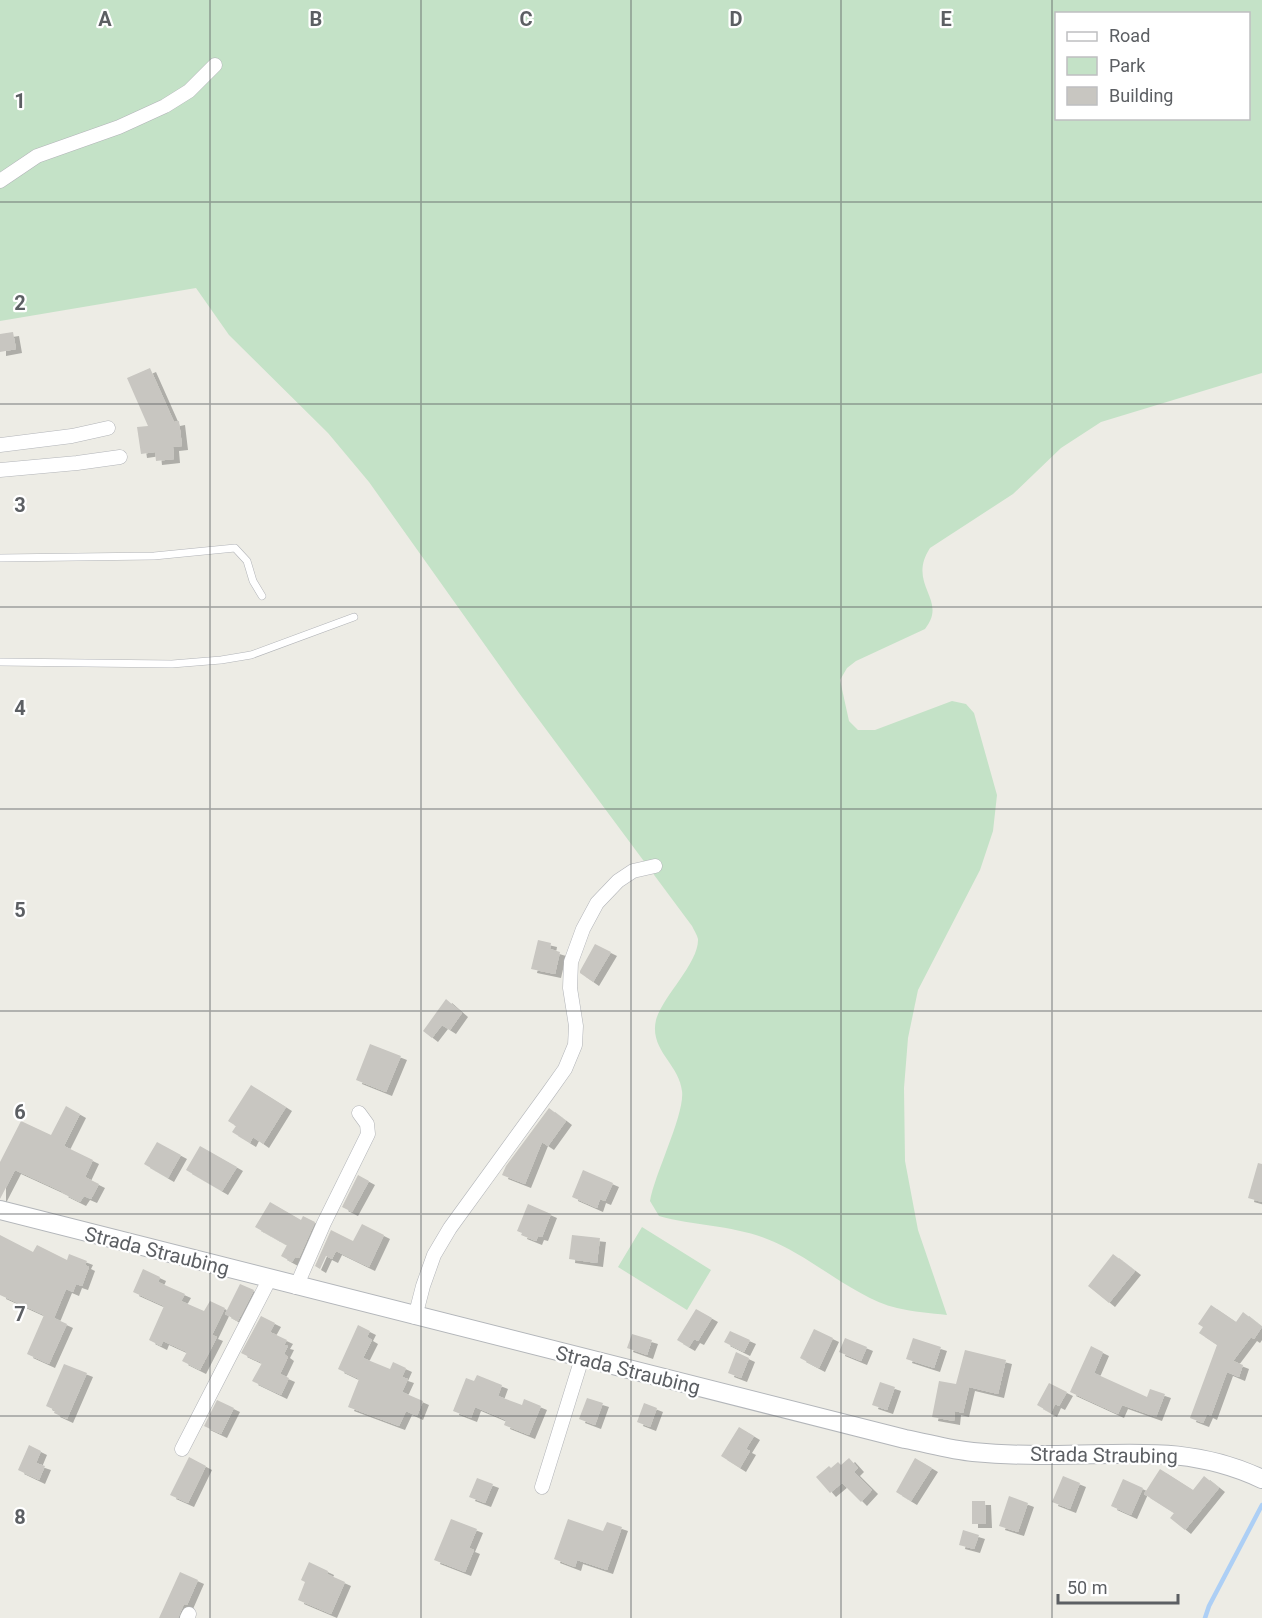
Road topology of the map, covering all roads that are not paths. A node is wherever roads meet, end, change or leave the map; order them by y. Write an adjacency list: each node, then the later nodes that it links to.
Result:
1 (215, 65): 2 (street)
2 (0, 181)
3 (108, 428): 4 (street)
4 (0, 445)
5 (120, 457): 6 (street)
6 (0, 470)
7 (0, 558): 8 (lane)
8 (262, 596)
9 (354, 617): 10 (lane)
10 (0, 662)
11 (655, 866): 16 (street)
12 (359, 1113): 15 (street)
13 (0, 1210): 14 (main road, Strada Straubing)
14 (269, 1280): 15 (main road, Strada Straubing); 18 (street)
15 (296, 1287): 16 (main road, Strada Straubing)
16 (415, 1317): 17 (main road, Strada Straubing)
17 (582, 1359): 19 (main road, Strada Straubing); 20 (street)
18 (182, 1449)
19 (1261, 1476)
20 (542, 1487)

